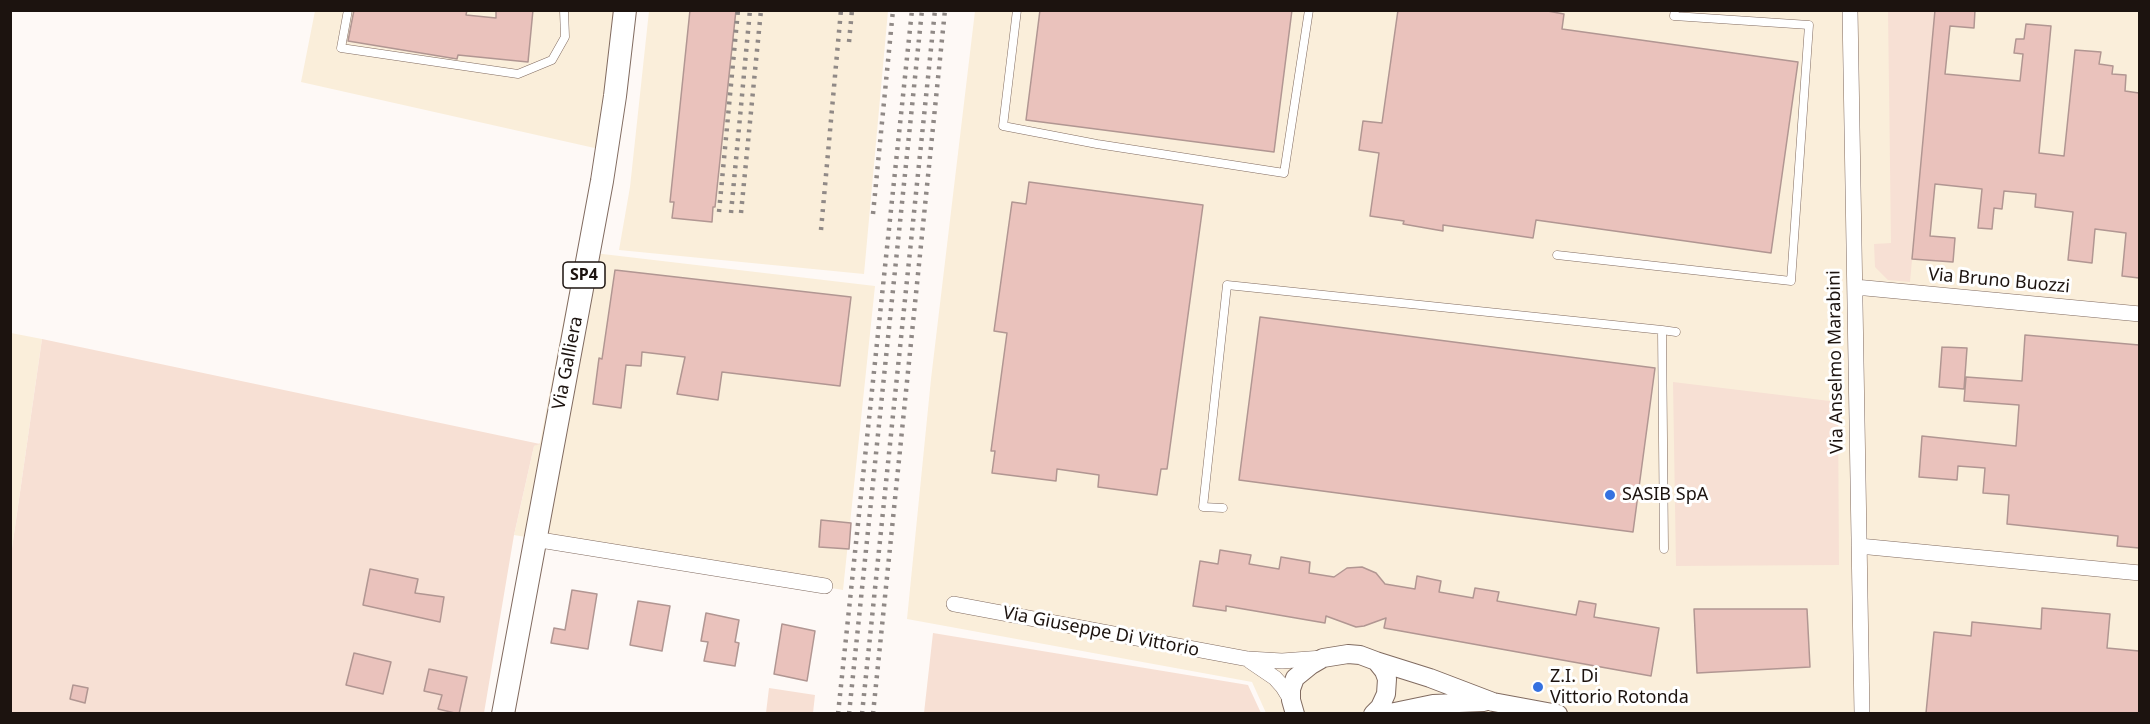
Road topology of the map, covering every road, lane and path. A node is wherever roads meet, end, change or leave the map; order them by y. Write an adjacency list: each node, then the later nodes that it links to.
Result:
1 (348, 10): 2 (lane)
2 (564, 10)
3 (625, 10): 14 (main road, Via Galliera / SP4)
4 (1017, 10): 5 (lane)
5 (1309, 10)
6 (1675, 10): 8 (lane)
7 (1850, 10): 9 (street, Via Anselmo Marabini)
8 (1557, 255)
9 (1855, 287): 10 (street, Via Bruno Buozzi); 15 (street, Via Anselmo Marabini)
10 (2139, 314)
11 (1662, 330): 12 (lane); 13 (lane); 16 (lane)
12 (1676, 332)
13 (1223, 508)
14 (534, 539): 18 (street); 25 (main road, Via Galliera / SP4)
15 (1859, 546): 17 (street); 29 (street, Via Anselmo Marabini)
16 (1664, 549)
17 (2139, 573)
18 (825, 586)
19 (954, 604): 21 (street, Via Giuseppe Di Vittorio)
20 (1323, 658): 21 (street, Via Giuseppe Di Vittorio); 22 (street, Via Giuseppe Di Vittorio); 24 (street, Via Giuseppe Di Vittorio)
21 (1248, 659): 24 (street, Via Giuseppe Di Vittorio)
22 (1376, 661): 23 (street, Via Giuseppe Di Vittorio); 26 (street)
23 (1493, 702): 27 (street, Via Giuseppe Di Vittorio); 28 (street, Via Giuseppe Di Vittorio)
24 (1293, 707)
25 (503, 714)
26 (1373, 714)
27 (1384, 714)
28 (1558, 714)
29 (1862, 714)

